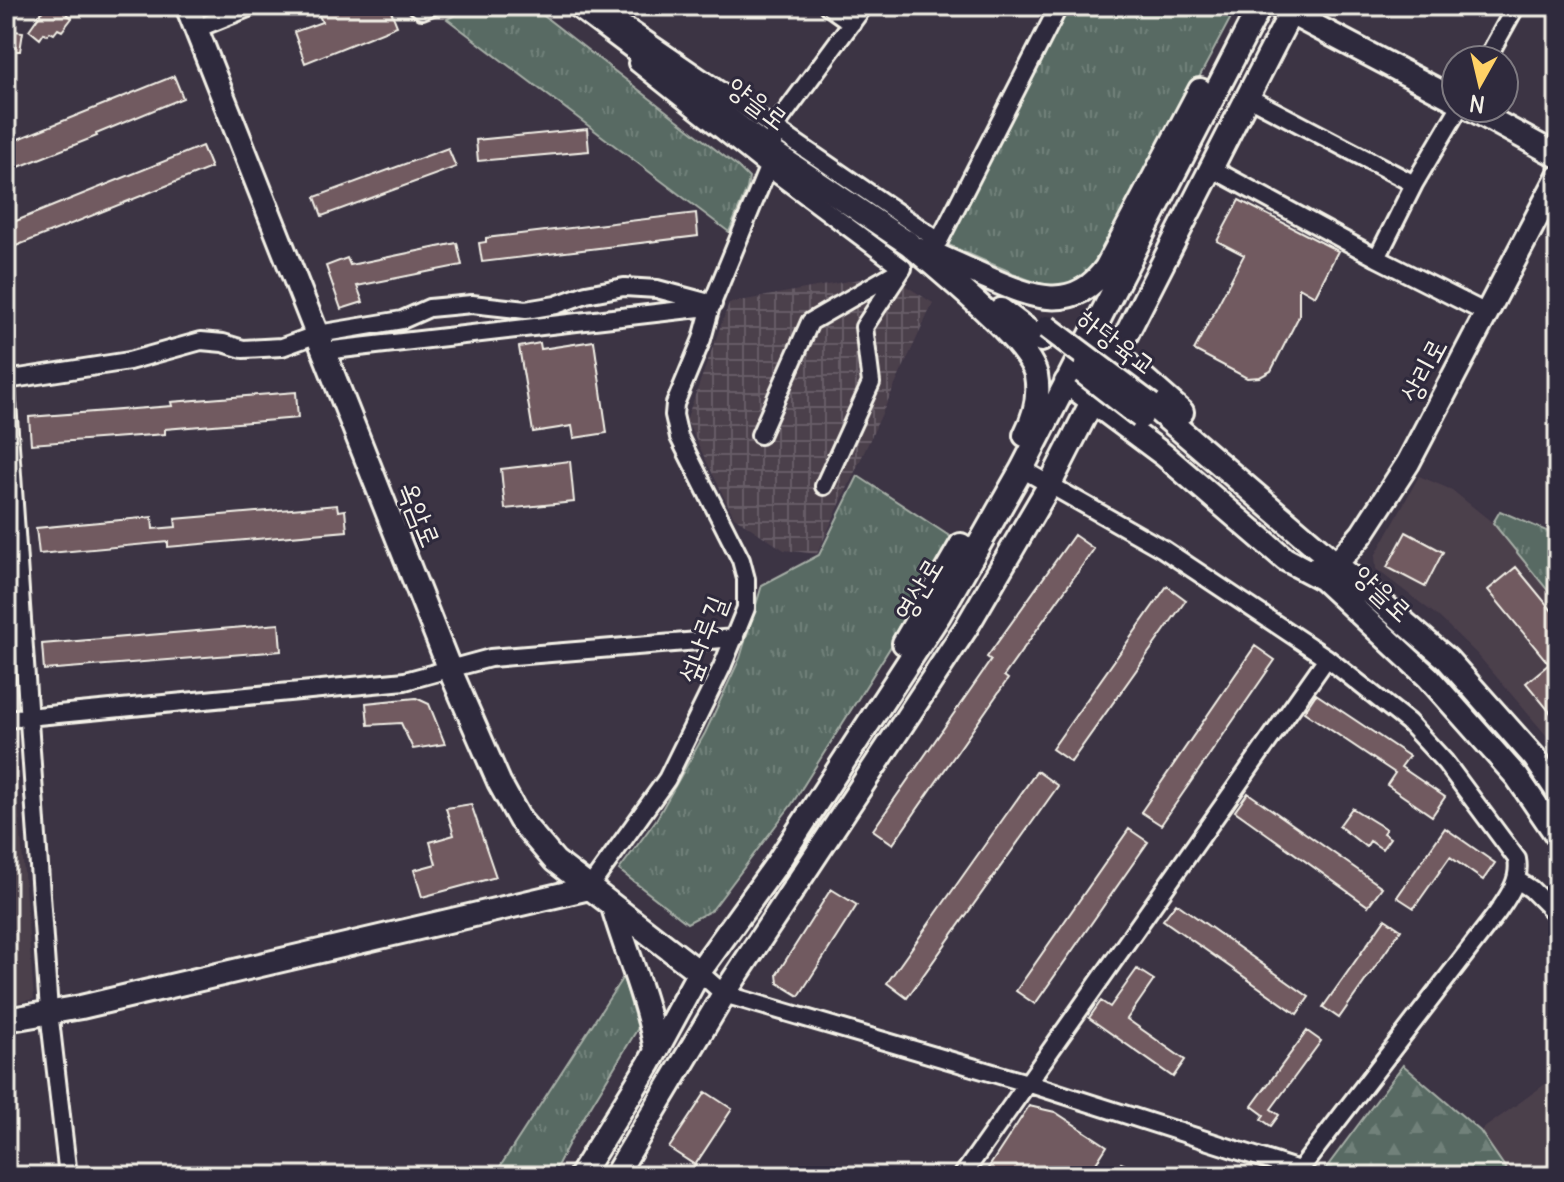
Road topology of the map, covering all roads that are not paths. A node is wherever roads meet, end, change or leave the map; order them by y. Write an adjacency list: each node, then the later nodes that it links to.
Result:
1 (187, 6): 13 (street, 옥암로)
2 (253, 6): 13 (street)
3 (417, 6): 4 (street)
4 (432, 6)
5 (828, 6): 12 (street)
6 (864, 6): 12 (street)
7 (1059, 6): 19 (street)
8 (1259, 6): 25 (street); 31 (street, 영산로)
9 (1516, 6): 14 (street)
10 (1287, 9): 15 (street); 16 (street)
11 (585, 10): 19 (street); 21 (street, 양을로)
12 (852, 23): 19 (street)
13 (196, 29): 32 (street, 옥암로)
14 (1495, 44)
15 (1440, 91)
16 (1248, 97): 22 (street); 24 (street)
17 (1450, 124): 24 (street)
18 (1499, 124): 20 (street)
19 (774, 128): 21 (street)
20 (1558, 156)
21 (772, 160): 25 (street, 양을로); 27 (street); 28 (street, 섶나루길)
22 (1211, 168): 26 (street); 33 (street)
23 (1558, 177): 29 (street, 상리로)
24 (1414, 184): 26 (street)
25 (906, 241): 30 (street, 양을로); 51 (street)
26 (1377, 258): 29 (street)
27 (903, 268): 39 (street); 41 (street)
28 (712, 305): 32 (street); 32 (street); 44 (street, 섶나루길)
29 (1488, 314): 43 (street, 상리로)
30 (1044, 333): 38 (street, 하당육교, bridge)
31 (1091, 333): 33 (street); 35 (street, 영산로)
32 (321, 343): 34 (street); 46 (street, 옥암로)
33 (1117, 353): 37 (street); 43 (street)
34 (6, 380)
35 (1066, 382): 37 (street); 40 (street, 영산로)
36 (6, 388): 47 (street)
37 (1092, 401): 42 (street); 43 (street)
38 (1146, 411): 43 (street, 양을로)
39 (760, 435)
40 (1022, 469): 42 (street); 51 (street, 영산로)
41 (824, 486)
42 (1049, 486): 45 (street); 57 (street)
43 (1330, 572): 49 (street, 양을로); 50 (street, 양을로)
44 (735, 638): 46 (street); 53 (street, 섶나루길)
45 (1327, 658): 52 (street); 61 (street)
46 (450, 670): 47 (street); 53 (street, 옥암로)
47 (28, 716): 48 (street); 58 (street)
48 (6, 719)
49 (1558, 792)
50 (1558, 837)
51 (776, 865): 56 (street, 영산로)
52 (1517, 880): 55 (street); 62 (street)
53 (589, 888): 54 (street, 옥암로); 58 (street)
54 (613, 907): 56 (street, 옥암로); 60 (street)
55 (1558, 916)
56 (699, 972): 57 (street); 60 (street, 영산로)
57 (724, 994): 61 (street); 65 (street)
58 (49, 1011): 59 (street); 63 (street)
59 (6, 1020)
60 (656, 1051): 64 (street, 영산로)
61 (1027, 1083): 62 (street); 66 (street)
62 (1297, 1173)
63 (68, 1176)
64 (580, 1176)
65 (615, 1176)
66 (962, 1176)

